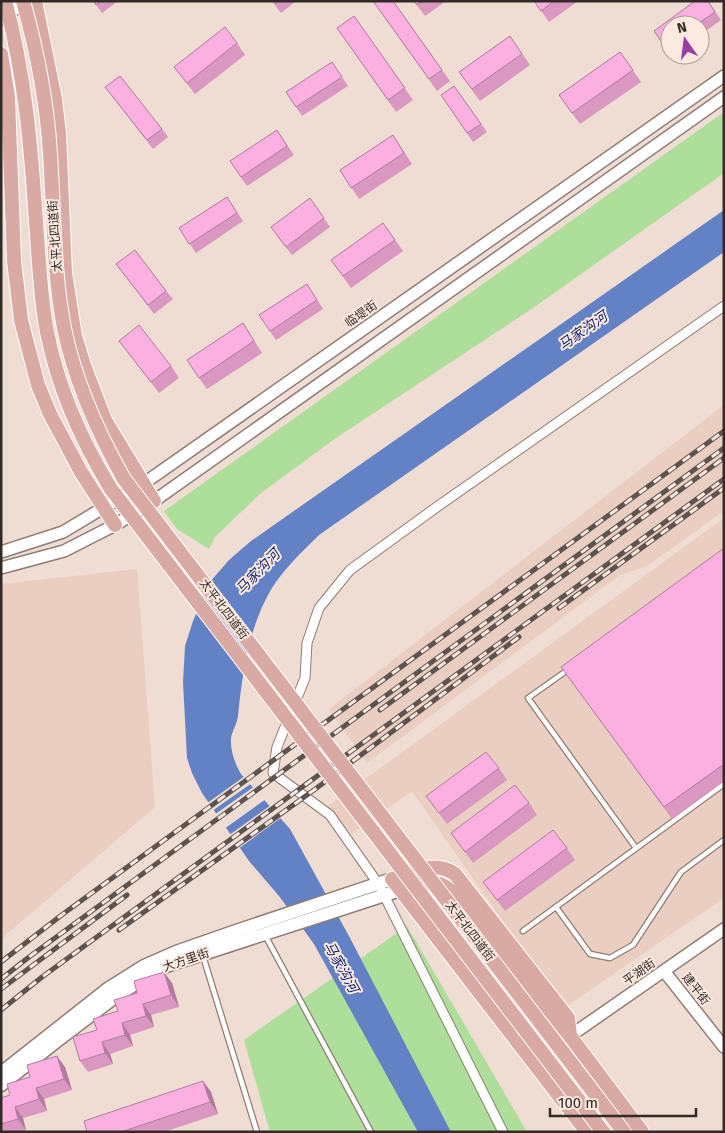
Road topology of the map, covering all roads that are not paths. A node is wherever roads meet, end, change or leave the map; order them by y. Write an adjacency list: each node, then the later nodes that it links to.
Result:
1 (5, 1): 36 (main road, 太平北四道街, bridge)
2 (22, 1): 37 (main road, 太平北四道街, bridge)
3 (26, 1): 5 (street)
4 (35, 1): 10 (main road, 太平北四道街)
5 (1, 19)
6 (1, 54): 12 (main road)
7 (724, 76): 10 (street, 临堤街)
8 (724, 97): 11 (street)
9 (724, 306): 21 (street)
10 (143, 484): 11 (main road, 太平北四道街); 12 (street, 临堤街)
11 (154, 501): 13 (street)
12 (103, 508): 13 (main road); 14 (street, 临堤街)
13 (115, 526): 15 (street)
14 (1, 552)
15 (1, 568)
16 (575, 664): 19 (lane)
17 (724, 784): 19 (lane)
18 (724, 840): 22 (lane)
19 (636, 848): 22 (lane)
20 (396, 884): 21 (main road, 大方里街); 28 (main road); 35 (main road)
21 (380, 889): 23 (main road, 大方里街); 34 (street)
22 (556, 907): 25 (lane)
23 (262, 928): 26 (main road, 大方里街); 30 (main road, 大方里街); 33 (lane)
24 (724, 929): 27 (street, 平湖街)
25 (523, 930)
26 (202, 954): 31 (main road, 大方里街); 32 (lane)
27 (664, 971): 28 (street, 平湖街); 29 (street, 建平街)
28 (570, 1036): 38 (main road)
29 (724, 1047)
30 (1, 1073)
31 (1, 1085)
32 (257, 1132)
33 (371, 1132)
34 (503, 1132)
35 (588, 1132)
36 (603, 1132)
37 (624, 1132)
38 (642, 1132)

